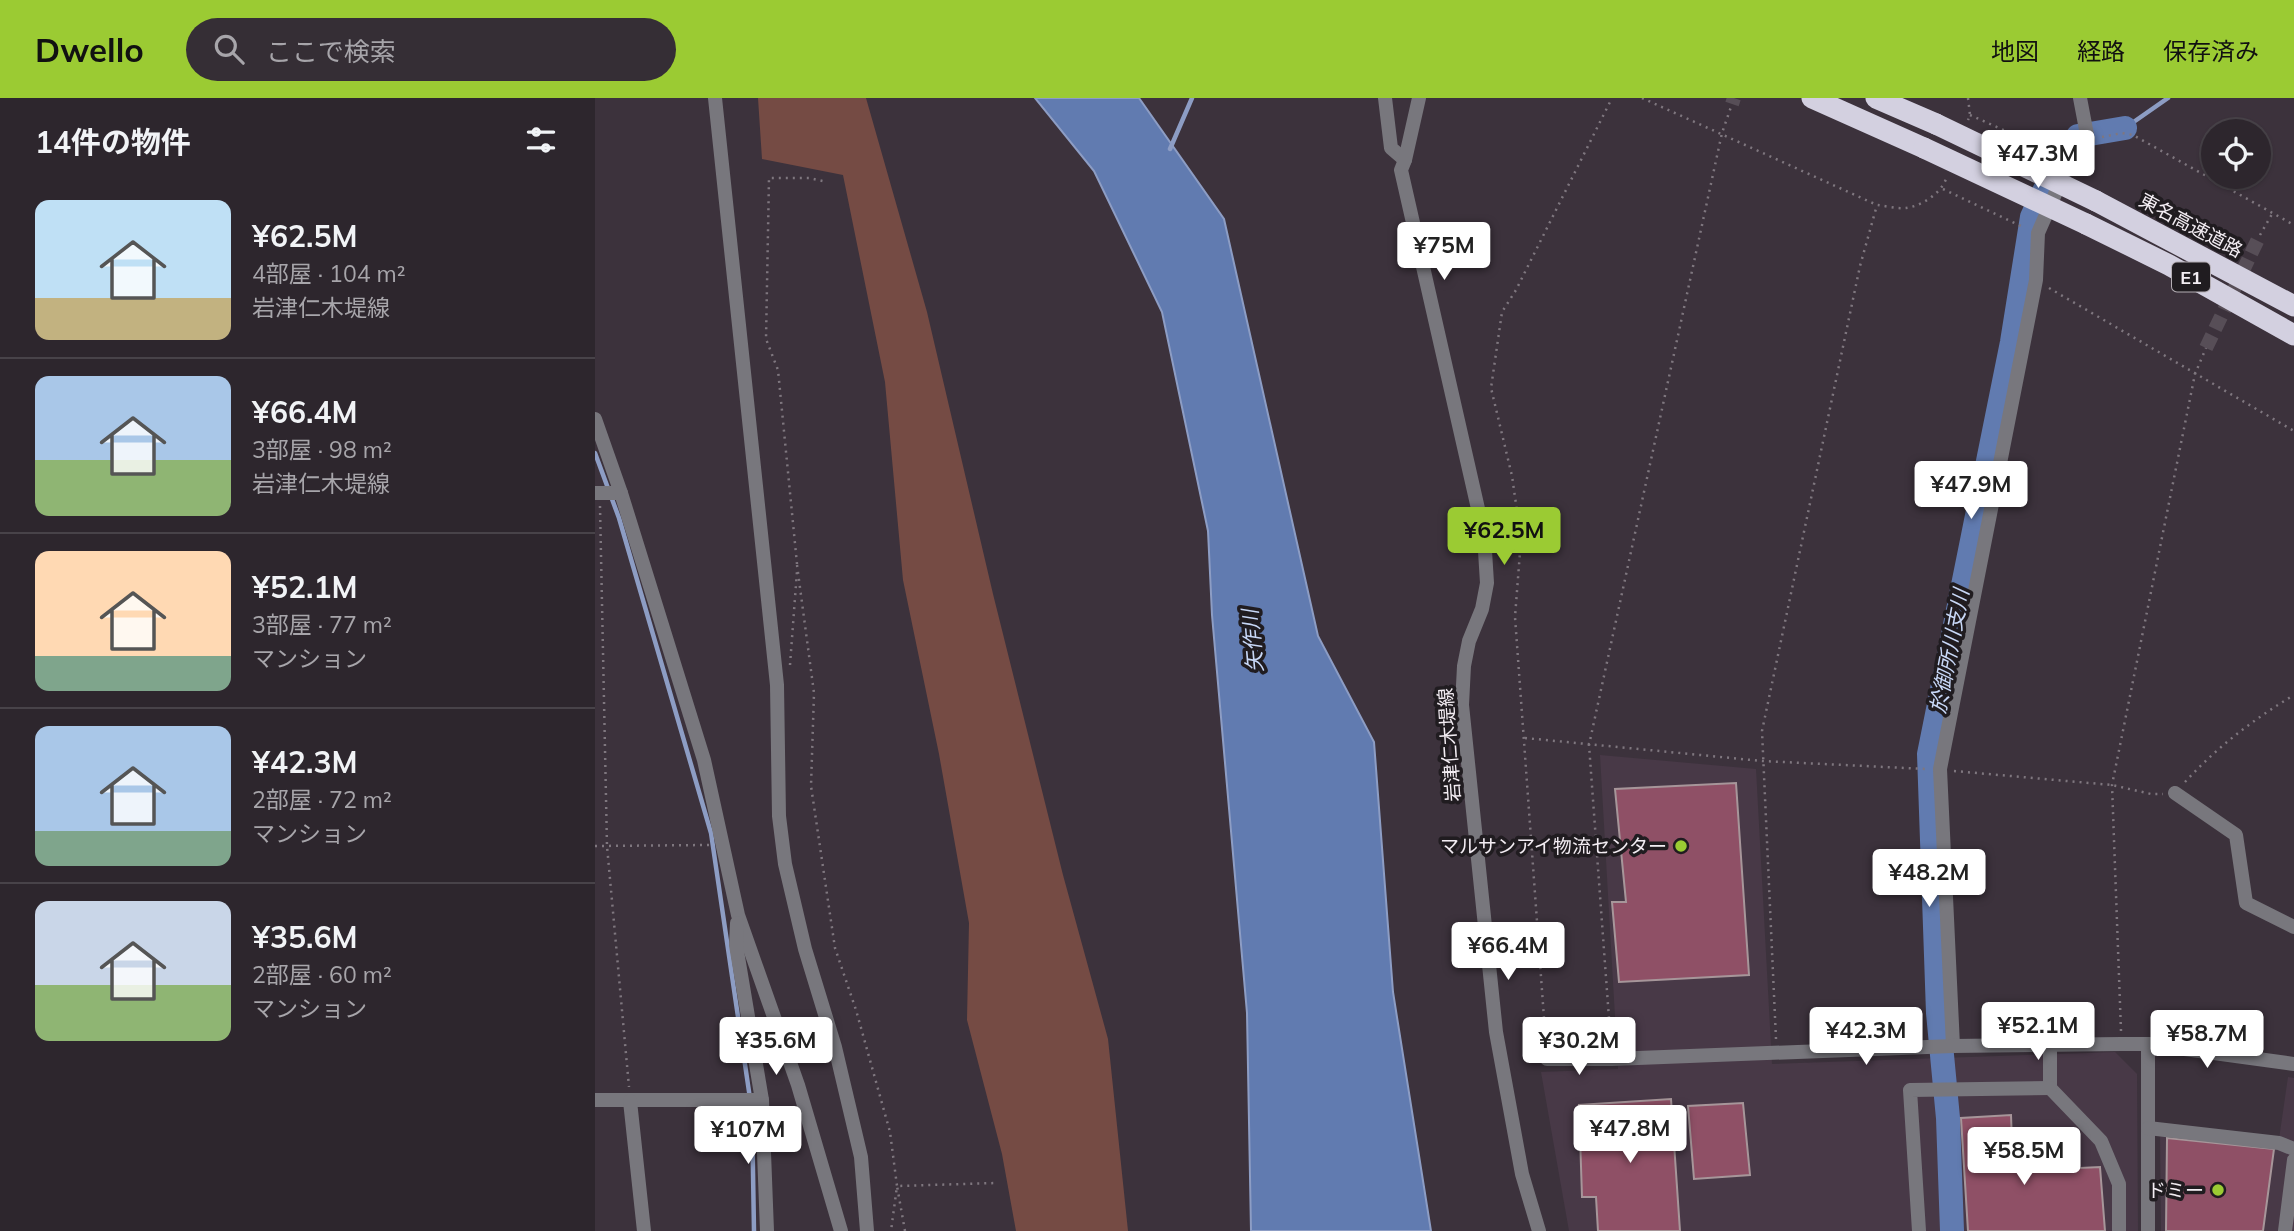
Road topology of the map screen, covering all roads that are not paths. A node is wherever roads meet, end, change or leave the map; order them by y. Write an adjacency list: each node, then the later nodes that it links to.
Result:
1 (716, 98): 31 (street)
2 (1385, 98): 7 (street)
3 (1419, 98): 7 (street, 岩津仁木堤線)
4 (1812, 98): 9 (highway, E1, bridge)
5 (1876, 98): 8 (highway, 東名高速道路 / E1, bridge)
6 (2080, 98): 18 (street)
7 (1405, 160): 32 (street, 岩津仁木堤線)
8 (2294, 306)
9 (2294, 335)
10 (595, 419): 12 (street)
11 (598, 493): 12 (street)
12 (621, 493): 14 (street)
13 (2175, 793): 15 (street)
14 (737, 915): 23 (street); 30 (street)
15 (2294, 928)
16 (2148, 1044): 17 (street); 20 (street); 25 (street)
17 (2049, 1045): 18 (street); 21 (street)
18 (1953, 1046): 19 (street)
19 (1547, 1059)
20 (2294, 1064)
21 (2050, 1088): 33 (street); 34 (street)
22 (595, 1100): 24 (street)
23 (762, 1100): 24 (street); 29 (street)
24 (630, 1101): 28 (street)
25 (2148, 1128): 26 (street); 35 (street)
26 (2294, 1149)
27 (2294, 1160): 36 (street)
28 (644, 1231)
29 (767, 1231)
30 (841, 1231)
31 (867, 1231)
32 (1539, 1231)
33 (1919, 1231)
34 (2119, 1231)
35 (2148, 1231)
36 (2285, 1231)

